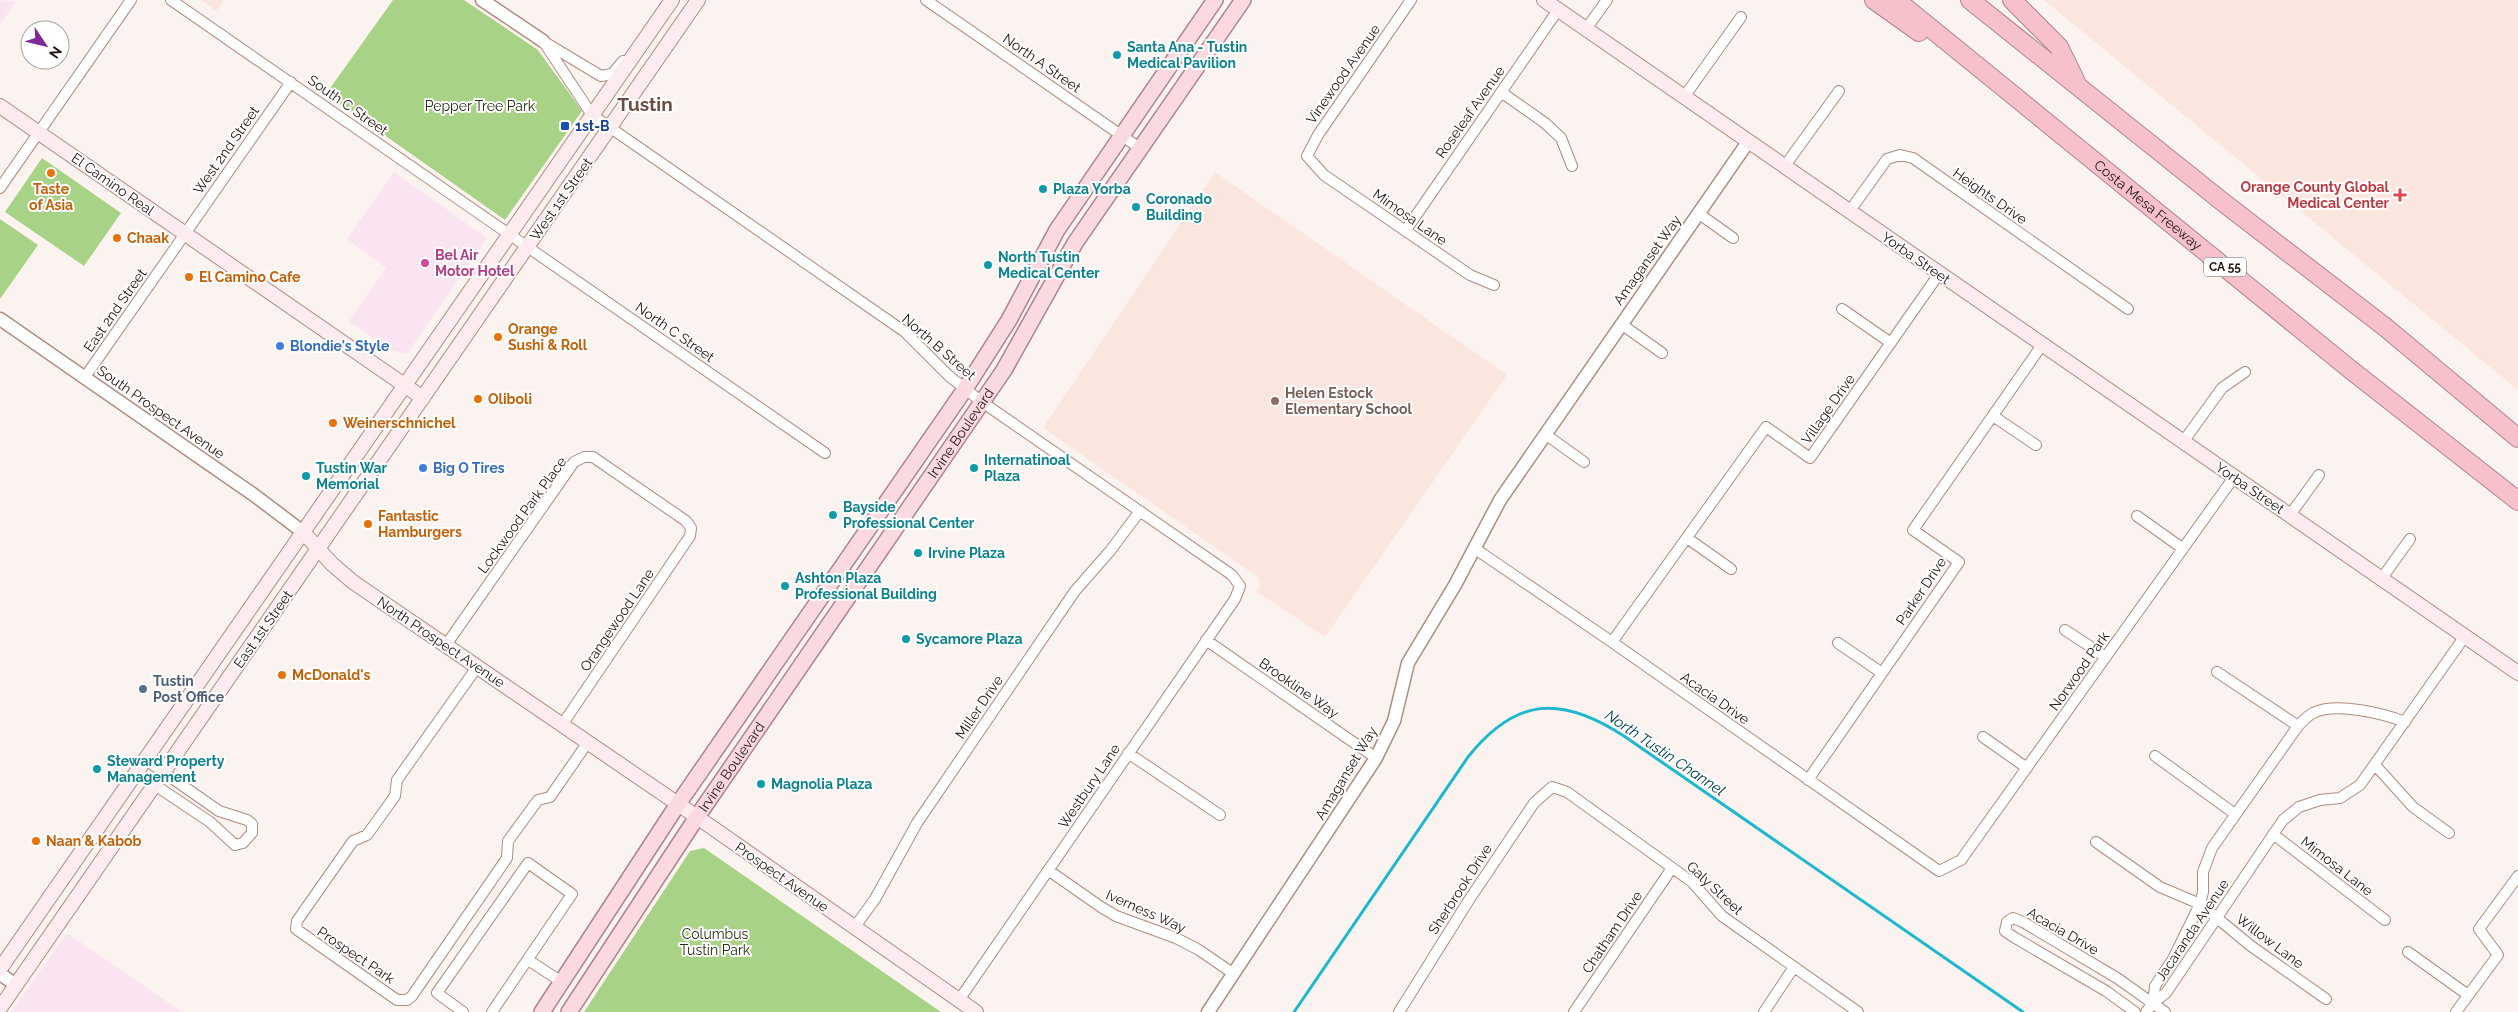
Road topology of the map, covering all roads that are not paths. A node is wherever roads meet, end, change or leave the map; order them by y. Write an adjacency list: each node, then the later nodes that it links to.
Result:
1 (131, 0): 30 (street)
2 (171, 0): 22 (street, South C Street)
3 (482, 0): 20 (street)
4 (672, 0): 19 (main road, West 1st Street)
5 (698, 0): 29 (main road, West 1st Street)
6 (926, 0): 31 (street, North A Street)
7 (1216, 0): 31 (main road, Irvine Boulevard)
8 (1243, 0): 33 (main road, Irvine Boulevard)
9 (1411, 0): 34 (street, Vinewood Avenue)
10 (1544, 0): 16 (main road, Yorba Street)
11 (1607, 0): 18 (street)
12 (1874, 0): 21 (highway)
13 (1896, 0): 21 (highway, Costa Mesa Freeway / CA 55)
14 (1970, 0): 23 (highway)
15 (2012, 0): 23 (highway)
16 (1558, 10): 18 (main road, Yorba Street); 25 (street, Roseleaf Avenue)
17 (1741, 17): 26 (street)
18 (1586, 29): 26 (main road, Yorba Street)
19 (649, 33): 20 (street); 28 (main road, West 1st Street)
20 (543, 41): 28 (street)
21 (1995, 81): 69 (highway, Costa Mesa Freeway / CA 55)
22 (291, 82): 41 (street, West 2nd Street); 42 (street, South C Street)
23 (2079, 87): 62 (highway)
24 (1839, 91): 36 (street)
25 (1501, 92): 35 (street); 40 (street, Roseleaf Avenue)
26 (1684, 97): 32 (main road, Yorba Street)
27 (0, 106): 30 (main road, El Camino Real)
28 (592, 115): 29 (street, North B Street); 42 (main road, West 1st Street)
29 (610, 128): 44 (main road, West 1st Street); 57 (street, North B Street)
30 (38, 133): 37 (street); 41 (main road, El Camino Real)
31 (1122, 135): 33 (street, North A Street); 57 (main road, Irvine Boulevard)
32 (1748, 142): 36 (main road, Yorba Street); 39 (street, Amaganset Way)
33 (1141, 149): 59 (main road, Irvine Boulevard)
34 (1313, 165): 40 (street, Mimosa Lane)
35 (1572, 166)
36 (1784, 167): 38 (main road, Yorba Street)
37 (0, 188)
38 (1850, 212): 45 (main road, Yorba Street); 48 (street, Heights Drive)
39 (1698, 213): 43 (street, Amaganset Way); 50 (street, Amaganset Way)
40 (1406, 230): 46 (street, Mimosa Lane)
41 (184, 233): 55 (street, East 2nd Street); 56 (main road, El Camino Real)
42 (510, 234): 44 (street, North C Street); 56 (main road, West 1st Street)
43 (1733, 238)
44 (527, 246): 58 (main road, West 1st Street); 65 (street, North C Street)
45 (1939, 274): 51 (street, Village Drive); 52 (main road, Yorba Street)
46 (1494, 285)
47 (1842, 309): 51 (street)
48 (2128, 309)
49 (0, 319): 55 (street, South Prospect Avenue)
50 (1621, 324): 53 (street, Amaganset Way); 61 (street, Amaganset Way)
51 (1891, 343): 75 (street, Village Drive)
52 (2042, 346): 60 (street, Parker Drive); 63 (main road, Yorba Street)
53 (1662, 353)
54 (2245, 372): 63 (street)
55 (85, 377): 74 (street, South Prospect Avenue)
56 (405, 385): 58 (main road, El Camino Real); 74 (main road, East 1st Street)
57 (965, 389): 59 (street, North B Street); 80 (main road, Irvine Boulevard)
58 (423, 398): 79 (main road, East 1st Street)
59 (982, 402): 70 (street, North B Street); 81 (main road, Irvine Boulevard)
60 (1993, 416): 64 (street); 94 (street, Parker Drive)
61 (1545, 434): 66 (street); 77 (street, Amaganset Way)
62 (2518, 438)
63 (2183, 442): 68 (main road, Yorba Street)
64 (2036, 445)
65 (825, 453)
66 (1584, 462)
67 (2319, 475): 72 (street, Yorba Street)
68 (2234, 477): 72 (main road, Yorba Street); 78 (street, Norwood Park)
69 (2518, 501)
70 (1140, 512): 84 (street, North B Street); 126 (street, Miller Drive)
71 (2137, 516): 78 (street)
72 (2290, 516): 83 (main road, Yorba Street)
73 (691, 528): 90 (street, Lockwood Park Place); 97 (street, Orangewood Lane)
74 (303, 532): 79 (main road, North Prospect Avenue); 104 (main road, East 1st Street)
75 (1687, 538): 82 (street); 88 (street, Village Drive)
76 (2410, 539): 83 (street)
77 (1474, 548): 88 (street, Acacia Drive); 103 (street, Amaganset Way)
78 (2182, 548): 91 (street, Norwood Park)
79 (318, 549): 90 (main road, North Prospect Avenue); 108 (main road, East 1st Street)
80 (854, 550): 81 (main road); 112 (main road, Irvine Boulevard)
81 (872, 563): 115 (main road, Irvine Boulevard)
82 (1731, 568)
83 (2382, 578): 86 (main road, Yorba Street)
84 (1240, 586): 87 (street, Westbury Lane)
85 (2065, 630): 91 (street)
86 (2465, 636): 95 (main road, Yorba Street); 96 (street, Jacaranda Avenue)
87 (1206, 640): 101 (street, Westbury Lane); 103 (street, Brookline Way)
88 (1612, 642): 109 (street, Acacia Drive)
89 (1838, 643): 94 (street)
90 (446, 646): 92 (main road, North Prospect Avenue)
91 (2106, 657): 106 (street, Norwood Park)
92 (477, 667): 97 (main road, North Prospect Avenue); 100 (street, Prospect Park)
93 (2217, 672): 98 (street)
94 (1882, 673): 109 (street, Parker Drive)
95 (2518, 673)
96 (2404, 722): 98 (street, Jacaranda Avenue); 105 (street, Jacaranda Avenue)
97 (562, 725): 100 (main road, North Prospect Avenue)
98 (2298, 726): 113 (street, Jacaranda Avenue)
99 (1983, 738): 106 (street)
100 (588, 742): 112 (main road, Prospect Avenue)
101 (1128, 753): 114 (street); 120 (street, Westbury Lane)
102 (2155, 756): 113 (street)
103 (1376, 758): 132 (street, Amaganset Way)
104 (146, 760): 107 (main road, East 1st Street); 108 (street)
105 (2375, 765): 116 (street); 117 (street, Jacaranda Avenue)
106 (2027, 768): 121 (street, Norwood Park)
107 (137, 772): 110 (street); 130 (main road, East 1st Street)
108 (164, 772): 110 (main road, East 1st Street); 110 (street)
109 (1808, 780): 121 (street, Acacia Drive)
110 (154, 785): 134 (main road, East 1st Street)
111 (1552, 787): 119 (street, Galy Street); 147 (street, Sherbrook Drive)
112 (678, 804): 115 (main road, Prospect Avenue); 133 (main road, Irvine Boulevard)
113 (2235, 814): 123 (street, Jacaranda Avenue)
114 (1220, 815)
115 (697, 817): 126 (main road, Prospect Avenue); 144 (main road, Irvine Boulevard)
116 (2449, 833)
117 (2273, 834): 124 (street, Jacaranda Avenue); 125 (street, Mimosa Lane)
118 (2096, 842): 123 (street, Willow Lane)
119 (1672, 868): 129 (street, Galy Street); 148 (street, Chatham Drive)
120 (1048, 870): 132 (street, Iverness Way); 137 (street, Westbury Lane)
121 (1939, 871)
122 (2518, 876): 135 (street)
123 (2200, 904): 124 (street, Willow Lane); 138 (street, Jacaranda Avenue)
124 (2217, 917): 136 (street, Willow Lane); 138 (street, Jacaranda Avenue)
125 (2385, 920)
126 (854, 928): 137 (main road, Prospect Avenue)
127 (2408, 952): 135 (street)
128 (528, 960): 133 (street); 140 (street); 141 (street)
129 (1794, 967): 149 (street); 150 (street, Galy Street)
130 (0, 969)
131 (0, 974): 134 (street)
132 (1234, 974): 146 (street, Amaganset Way)
133 (562, 982): 142 (main road, Irvine Boulevard); 143 (main road)
134 (16, 985): 139 (main road, East 1st Street)
135 (2468, 995): 154 (street)
136 (2326, 999)
137 (959, 1000): 145 (main road, Prospect Avenue)
138 (2152, 1003): 151 (street, Acacia Drive); 152 (street); 153 (street, Acacia Drive)
139 (0, 1008)
140 (463, 1012)
141 (492, 1012)
142 (542, 1012)
143 (565, 1012)
144 (569, 1012)
145 (976, 1012)
146 (1208, 1012)
147 (1399, 1012)
148 (1574, 1012)
149 (1764, 1012)
150 (1858, 1012)
151 (2135, 1012)
152 (2146, 1012)
153 (2165, 1012)
154 (2456, 1012)

